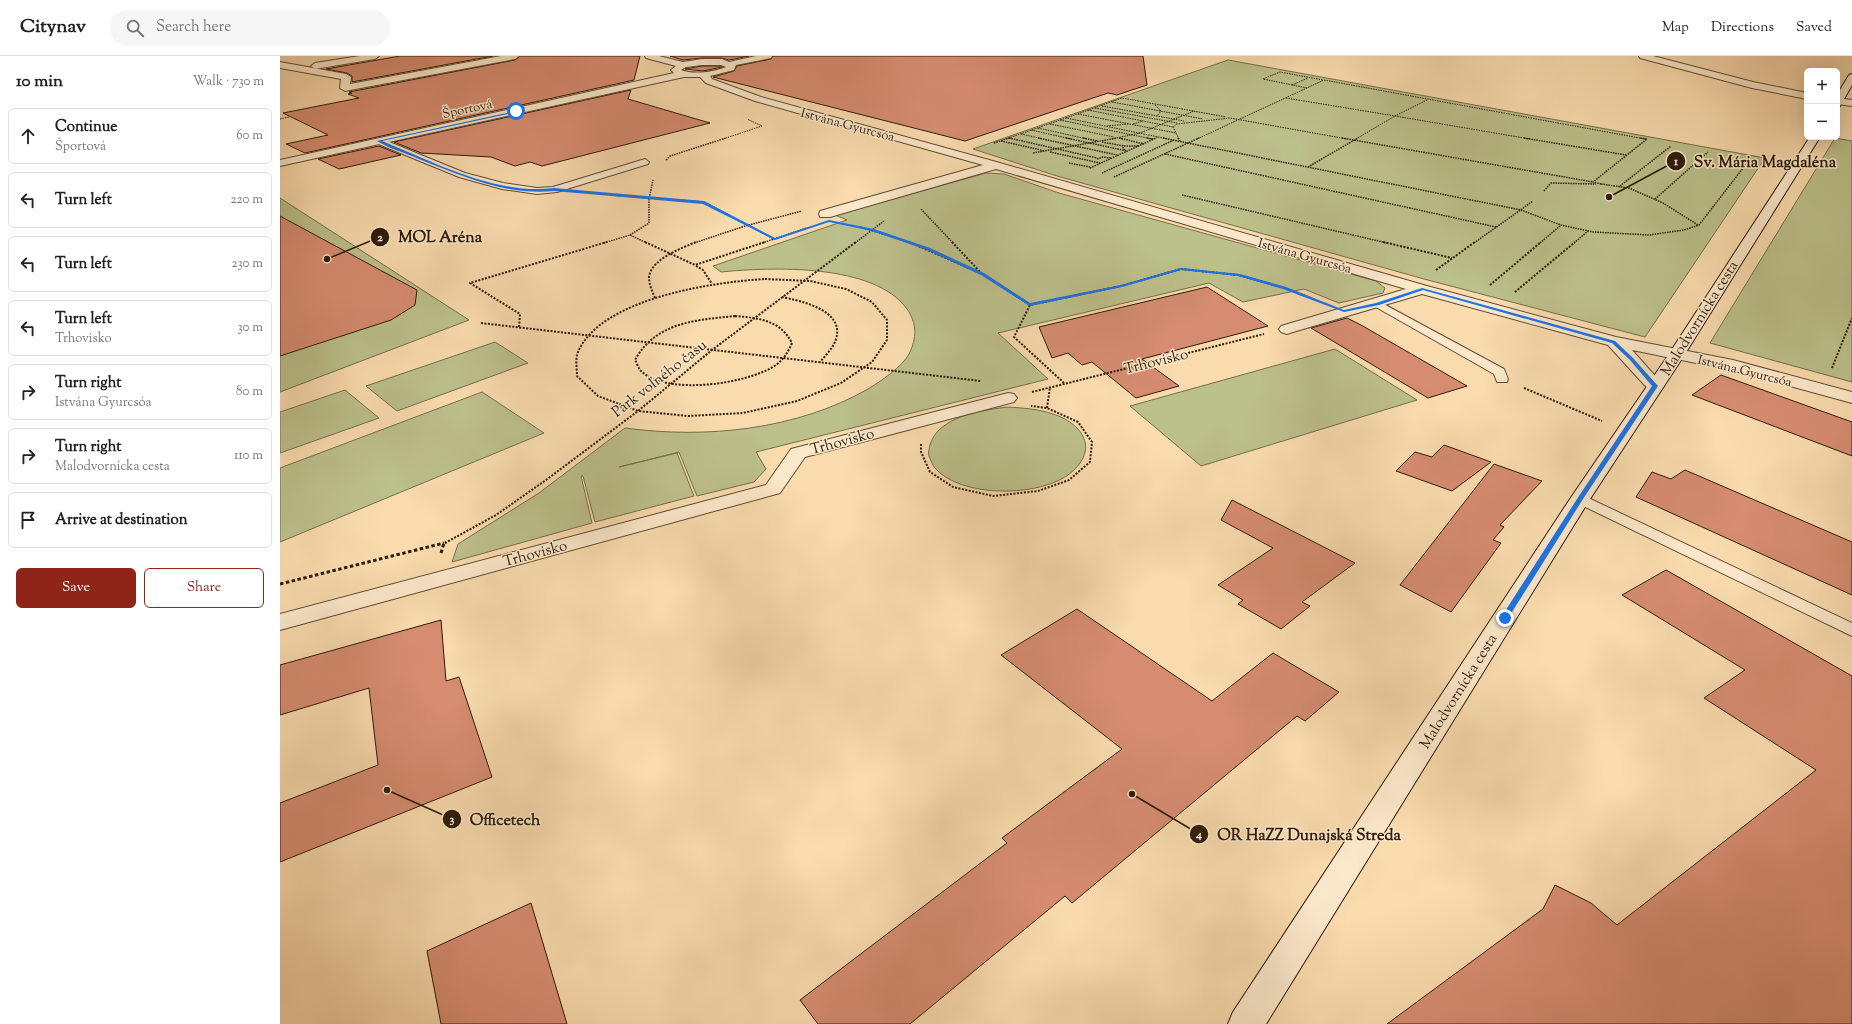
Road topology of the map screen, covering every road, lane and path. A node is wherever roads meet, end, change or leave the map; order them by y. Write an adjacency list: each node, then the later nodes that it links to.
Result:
1 (375, 56): 8 (street)
2 (516, 56): 8 (street)
3 (649, 56): 9 (street)
4 (768, 56): 6 (street)
5 (1643, 56): 17 (street)
6 (730, 64): 9 (street); 12 (street)
7 (280, 66): 8 (street)
8 (298, 69)
9 (683, 69): 12 (street); 14 (street, Športová)
10 (1308, 77): 13 (path); 15 (path); 15 (path)
11 (1852, 77): 19 (street)
12 (706, 78): 14 (street); 94 (street, Istvána Gyurcsóa)
13 (1324, 80): 16 (path); 20 (path)
14 (653, 81): 66 (street, Športová)
15 (1292, 85): 16 (path)
16 (1308, 88): 18 (path)
17 (1804, 95)
18 (1285, 98): 34 (path); 43 (path)
19 (1840, 98)
20 (1428, 99): 34 (path); 86 (path)
21 (1111, 102): 24 (path); 25 (path); 28 (path)
22 (1840, 102): 23 (street)
23 (1852, 103)
24 (1154, 104): 28 (path); 29 (path)
25 (1102, 106): 26 (path); 32 (path)
26 (1095, 108): 27 (path); 39 (path)
27 (1088, 110): 30 (path); 44 (path)
28 (1161, 111): 32 (path); 33 (path)
29 (1194, 112): 33 (path); 37 (path)
30 (1078, 114): 36 (path); 48 (path)
31 (742, 116): 91 (path)
32 (1157, 116): 39 (path); 40 (path)
33 (1184, 116): 40 (path); 42 (path)
34 (1395, 116): 70 (path); 86 (path)
35 (289, 117): 38 (path)
36 (1066, 118): 41 (path); 51 (path)
37 (1230, 118): 42 (path); 43 (path)
38 (280, 119)
39 (1152, 119): 44 (path); 45 (path)
40 (1174, 119): 45 (path); 46 (path)
41 (1060, 120): 47 (path); 59 (path)
42 (1207, 120): 46 (path)
43 (1239, 120): 70 (path); 72 (path)
44 (1145, 121): 48 (path); 49 (path)
45 (1167, 122): 49 (path); 50 (path)
46 (1186, 122): 50 (path)
47 (1050, 124): 53 (path); 62 (path)
48 (1130, 124): 51 (path); 54 (path)
49 (1161, 124): 52 (path); 54 (path)
50 (1177, 124): 52 (path)
51 (1104, 126): 56 (path)
52 (1173, 126): 57 (path)
53 (1037, 128): 55 (path); 68 (path)
54 (1151, 128): 56 (path); 57 (path)
55 (1031, 130): 58 (path); 71 (path)
56 (1140, 133): 59 (path); 60 (path)
57 (1176, 133): 69 (path)
58 (1020, 134): 61 (path); 75 (path)
59 (1131, 135): 62 (path); 63 (path)
60 (1159, 137): 63 (path); 64 (path)
61 (1008, 138): 67 (path); 79 (path)
62 (1116, 138): 68 (path); 74 (path)
63 (1153, 139): 74 (path)
64 (1175, 140): 69 (path); 98 (path)
65 (1813, 140): 146 (street, Malodvornícka cesta)
66 (379, 141): 90 (lane); 92 (street, Športová)
67 (1001, 141): 73 (path); 80 (path)
68 (1100, 141): 71 (path); 76 (path)
69 (1180, 141): 72 (path)
70 (1355, 141): 95 (path); 97 (path)
71 (1091, 143): 75 (path); 81 (path)
72 (1189, 143): 84 (path); 95 (path)
73 (991, 144)
74 (1144, 144): 77 (path)
75 (1076, 146): 79 (path); 85 (path)
76 (1124, 146): 77 (path); 81 (path)
77 (1138, 146): 81 (path)
78 (1672, 146): 104 (path)
79 (1059, 150): 80 (path); 87 (path)
80 (1048, 151): 83 (path); 93 (path)
81 (1128, 151): 85 (path)
82 (1708, 152): 110 (path)
83 (1029, 153)
84 (1165, 154): 100 (path); 117 (path)
85 (1117, 155): 88 (path)
86 (1627, 155): 101 (path)
87 (1097, 158): 88 (path); 93 (path)
88 (1112, 158): 93 (path)
89 (1750, 159): 116 (path)
90 (646, 162)
91 (665, 162)
92 (280, 163)
93 (1100, 163): 96 (path)
94 (996, 165): 114 (street); 130 (street, Istvána Gyurcsóa)
95 (1308, 167): 112 (path)
96 (1086, 169)
97 (1556, 175): 101 (path); 102 (path)
98 (1104, 177)
99 (653, 180): 108 (path)
100 (1119, 180)
101 (1593, 182): 103 (path)
102 (1551, 183): 103 (path); 105 (path)
103 (1601, 184): 104 (path)
104 (1620, 187): 110 (path)
105 (1544, 191)
106 (609, 195): 108 (path)
107 (1181, 195): 123 (path)
108 (649, 199): 120 (path); 121 (path)
109 (1533, 200): 112 (path)
110 (1655, 200): 116 (path)
111 (921, 208): 126 (path)
112 (1520, 210): 115 (path); 117 (path)
113 (888, 217): 118 (path, Park voľného času)
114 (827, 218): 118 (path); 121 (path)
115 (1561, 225): 119 (path); 129 (path)
116 (1698, 225): 119 (path)
117 (1496, 227): 123 (path)
118 (873, 230): 126 (path); 127 (path, Park voľného času)
119 (1589, 231): 131 (path)
120 (630, 235): 122 (path); 140 (path)
121 (775, 239): 124 (path)
122 (669, 254): 124 (path); 133 (path)
123 (1452, 258): 125 (path)
124 (695, 265): 128 (path)
125 (1434, 271)
126 (982, 274): 135 (path)
127 (803, 281): 128 (path); 132 (path, Park voľného času); 149 (path)
128 (712, 284): 133 (path)
129 (1488, 287)
130 (1422, 289): 134 (street); 144 (street, Istvána Gyurcsóa)
131 (1513, 293)
132 (782, 297): 137 (path, Park voľného času); 148 (path)
133 (655, 298): 142 (path)
134 (1378, 304): 136 (street); 151 (lane)
135 (1030, 305): 136 (path); 153 (path)
136 (1344, 311): 141 (street)
137 (754, 318): 143 (path); 145 (path, Park voľného času); 147 (path)
138 (1852, 318): 150 (path)
139 (481, 323): 140 (path)
140 (520, 327): 142 (path)
141 (1287, 329): 153 (path, Trhovisko)
142 (590, 336): 143 (path); 159 (path)
143 (646, 342): 145 (path); 152 (path)
144 (1614, 342): 146 (street, Istvána Gyurcsóa); 154 (street, Istvána Gyurcsóa)
145 (712, 350): 147 (path); 152 (path, Park voľného času)
146 (1677, 354): 154 (street, Malodvornícka cesta); 157 (street, Istvána Gyurcsóa)
147 (782, 358): 148 (path); 152 (path)
148 (820, 362): 149 (path)
149 (865, 368): 156 (path); 159 (path)
150 (1830, 372)
151 (1502, 379): 161 (path)
152 (671, 384): 159 (path, Park voľného času)
153 (1064, 384): 155 (path, Trhovisko)
154 (1655, 386): 162 (street, Malodvornícka cesta)
155 (1050, 387): 156 (path, Trhovisko); 158 (path)
156 (1008, 398): 158 (path); 160 (street, Trhovisko)
157 (1852, 398)
158 (1047, 408): 160 (path)
159 (638, 411): 163 (path, Park voľného času)
160 (951, 412): 164 (street, Trhovisko)
161 (1604, 422)
162 (1580, 499): 167 (lane); 168 (street, Malodvornícka cesta)
163 (444, 543): 164 (path); 165 (path, Park voľného času)
164 (435, 579): 166 (street, Trhovisko)
165 (280, 584)
166 (280, 622)
167 (1852, 630)
168 (1246, 1024)

